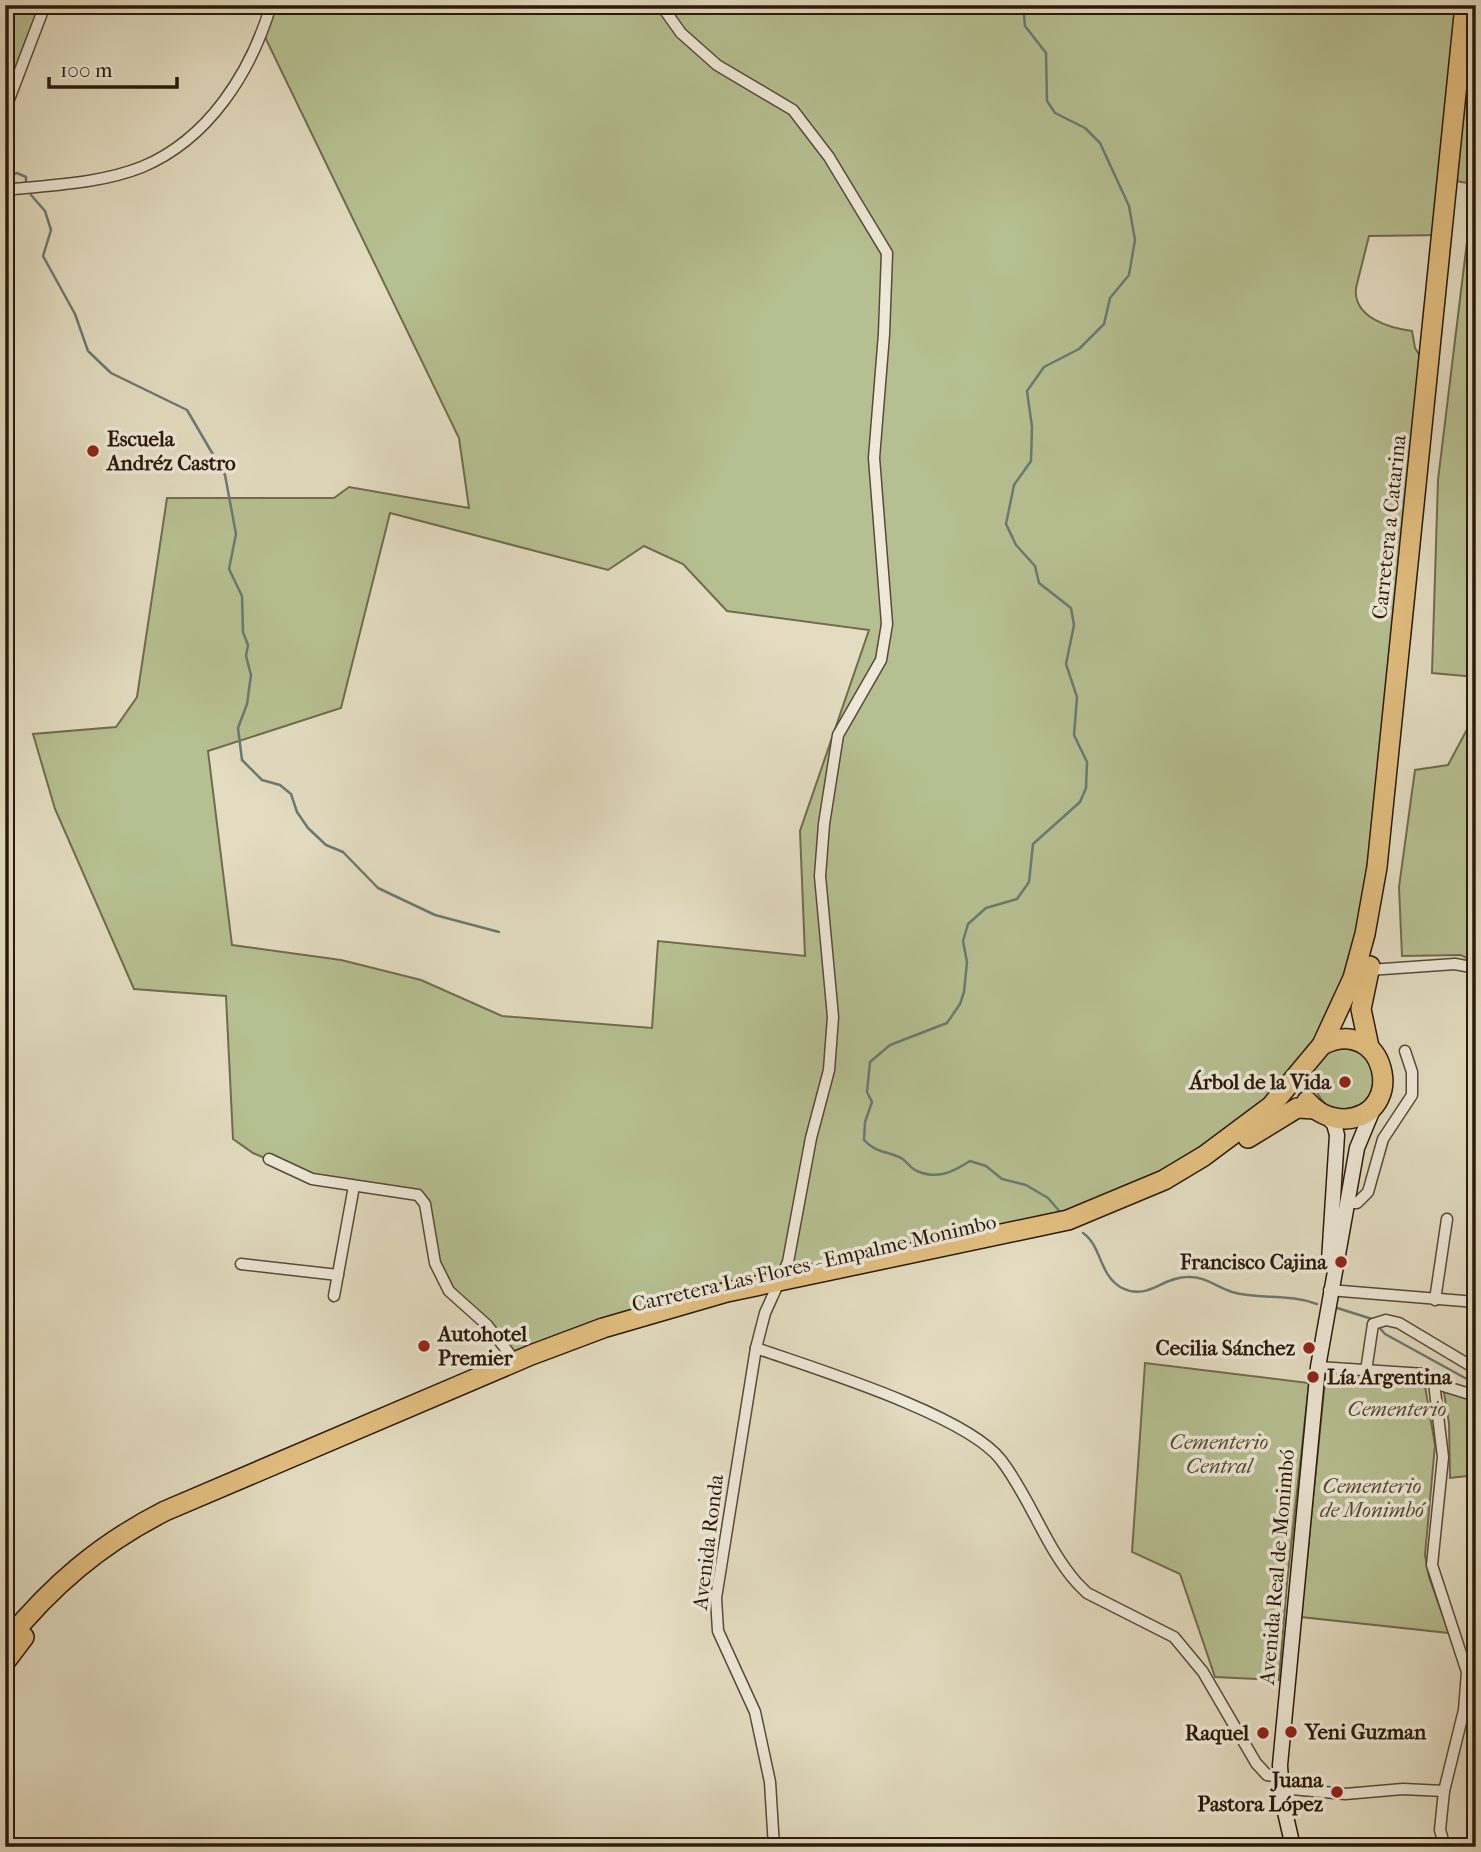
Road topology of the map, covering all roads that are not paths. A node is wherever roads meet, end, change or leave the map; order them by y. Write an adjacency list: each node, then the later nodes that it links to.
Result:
1 (45, 5): 6 (street)
2 (271, 5): 7 (street)
3 (661, 5): 22 (street, Avenida Ronda)
4 (1465, 5): 10 (highway, Carretera a Catarina)
5 (1475, 5): 9 (highway, Carretera a Catarina)
6 (5, 110)
7 (5, 190)
8 (1476, 968): 9 (street)
9 (1369, 970): 11 (highway, Carretera a Catarina)
10 (1322, 1045): 11 (highway); 13 (highway)
11 (1369, 1047): 14 (highway)
12 (1405, 1051): 18 (street)
13 (1303, 1071): 15 (highway); 22 (highway, Carretera Las Flores - Empalme Monimbo)
14 (1374, 1107): 15 (highway); 18 (street, Avenida Real de Monimbó)
15 (1320, 1112): 22 (highway, Carretera Las Flores - Empalme Monimbo); 23 (street, Avenida Real de Monimbó)
16 (269, 1159): 17 (street)
17 (354, 1186): 21 (street); 28 (street)
18 (1347, 1202): 23 (street, Avenida Real de Monimbó)
19 (1447, 1219): 25 (street)
20 (241, 1264): 21 (street)
21 (338, 1275): 24 (street)
22 (777, 1288): 27 (street, Avenida Ronda); 28 (highway, Carretera Las Flores - Empalme Monimbo); 35 (highway, Carretera Las Flores - Empalme Monimbo)
23 (1329, 1290): 25 (street); 29 (street, Avenida Real de Monimbó)
24 (334, 1296)
25 (1435, 1300): 26 (street)
26 (1476, 1302)
27 (755, 1348): 36 (street); 38 (street, Avenida Ronda)
28 (516, 1362): 34 (highway, Carretera Las Flores - Empalme Monimbo)
29 (1318, 1367): 31 (street); 36 (street, Avenida Real de Monimbó)
30 (1476, 1369): 31 (street)
31 (1366, 1371): 32 (street)
32 (1434, 1383): 33 (street); 37 (street)
33 (1476, 1396)
34 (5, 1643)
35 (5, 1662)
36 (1280, 1783): 37 (street); 39 (street, Avenida Real de Monimbó)
37 (1444, 1791): 40 (street)
38 (774, 1847)
39 (1293, 1847)
40 (1445, 1847)

